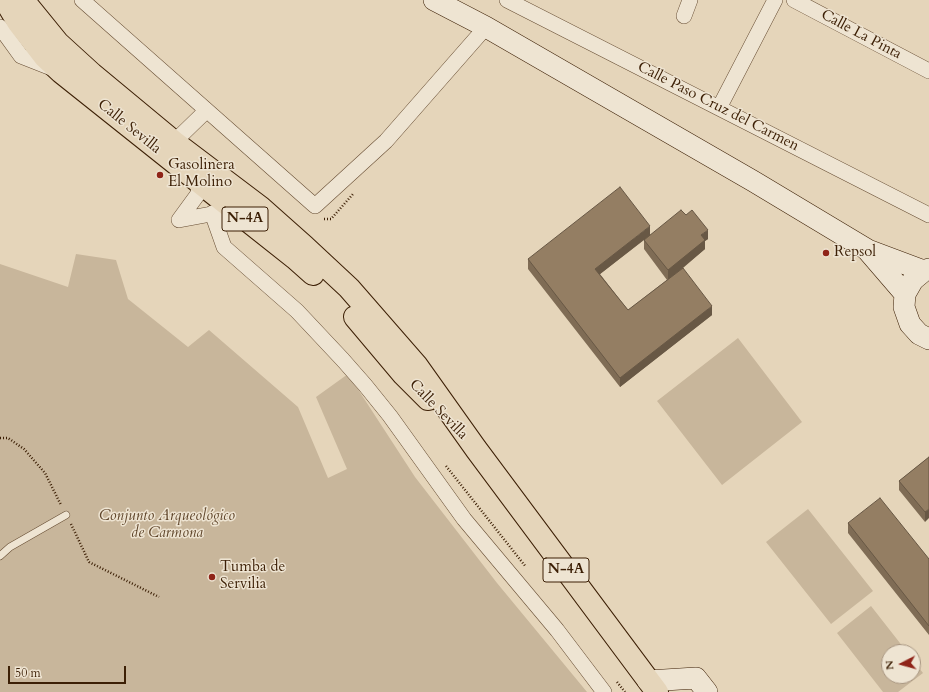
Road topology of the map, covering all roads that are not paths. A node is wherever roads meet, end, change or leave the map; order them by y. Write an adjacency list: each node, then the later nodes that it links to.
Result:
1 (5, 0): 13 (highway, Calle Sevilla / N-4A)
2 (23, 0): 14 (highway, Calle Sevilla / N-4A)
3 (82, 0): 16 (street)
4 (434, 0): 11 (main road)
5 (690, 0): 9 (street)
6 (775, 0): 15 (street)
7 (794, 0): 12 (street, Calle La Pinta)
8 (514, 2): 15 (street, Calle Paso Cruz del Carmen)
9 (684, 16)
10 (0, 27): 13 (street)
11 (486, 28): 16 (street); 21 (main road)
12 (929, 71)
13 (61, 72): 14 (street); 18 (highway, Calle Sevilla / N-4A)
14 (92, 74): 17 (highway, Calle Sevilla / N-4A)
15 (719, 108): 20 (street, Calle Paso Cruz del Carmen)
16 (206, 111): 17 (street)
17 (174, 142): 25 (highway, Calle Sevilla / N-4A)
18 (199, 182): 19 (highway, Calle Sevilla / N-4A); 19 (street)
19 (222, 211): 25 (highway, Calle Sevilla / N-4A); 29 (street)
20 (929, 215)
21 (868, 250): 22 (main road); 23 (main road)
22 (926, 270): 23 (main road)
23 (905, 294): 24 (main road)
24 (929, 339)
25 (476, 448): 28 (highway, N-4A)
26 (66, 515): 27 (lane)
27 (0, 556)
28 (653, 687): 30 (main road)
29 (604, 692)
30 (707, 692)

